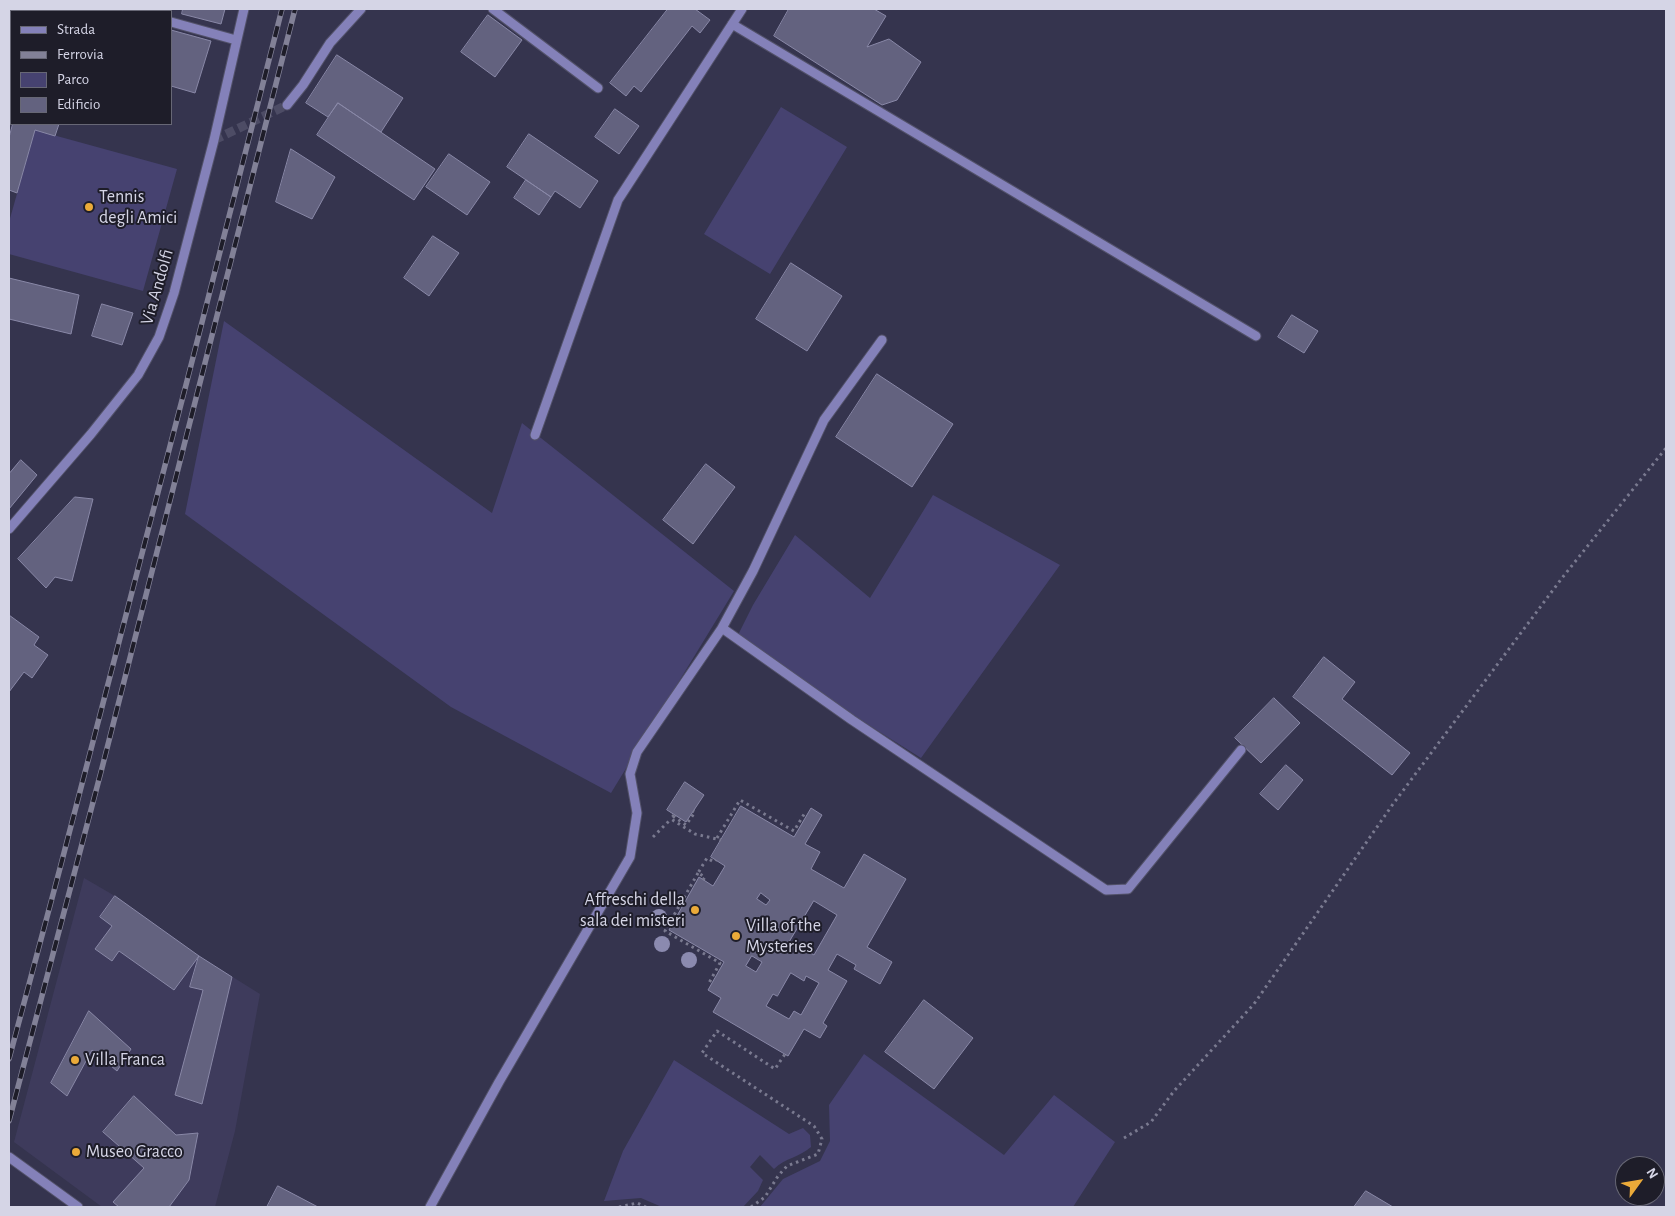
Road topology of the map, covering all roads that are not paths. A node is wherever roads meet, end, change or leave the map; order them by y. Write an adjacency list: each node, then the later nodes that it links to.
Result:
1 (244, 9): 7 (street, Via Andolfi)
2 (361, 9): 9 (street)
3 (493, 9): 8 (street)
4 (742, 9): 6 (street)
5 (172, 22): 7 (street)
6 (732, 24): 10 (street); 12 (street)
7 (236, 40): 13 (street, Via Andolfi)
8 (598, 88)
9 (286, 105)
10 (1256, 336)
11 (882, 340): 14 (street)
12 (536, 435)
13 (9, 529)
14 (722, 628): 15 (street); 18 (street)
15 (1241, 750)
16 (9, 1157): 17 (street)
17 (78, 1207)
18 (430, 1207)

